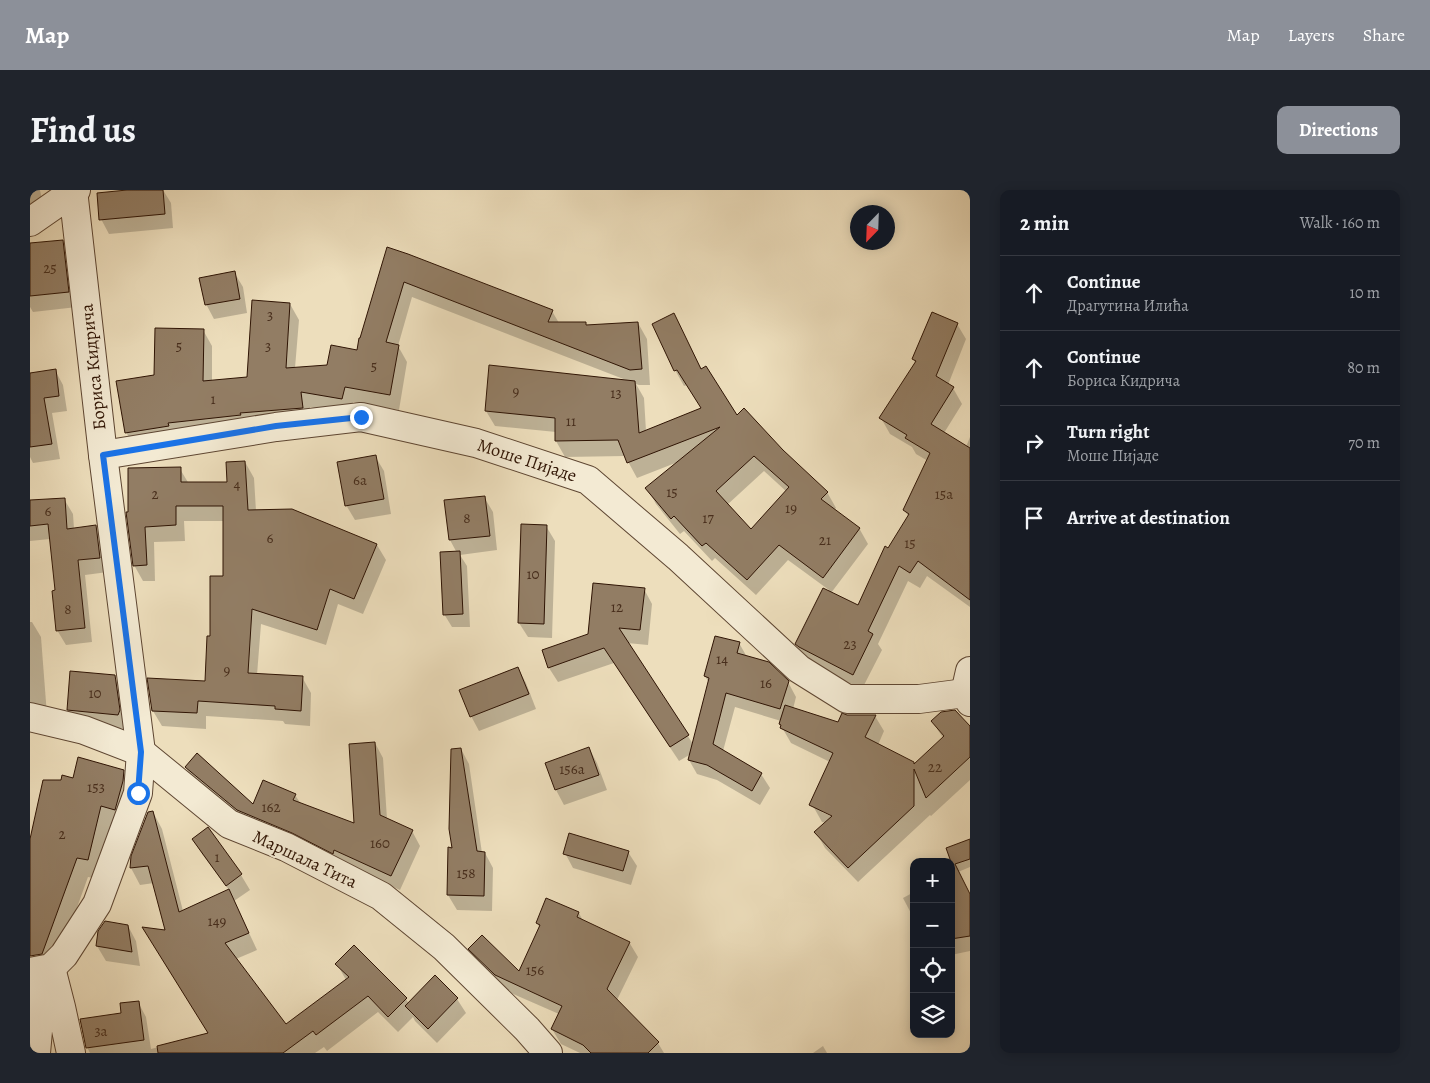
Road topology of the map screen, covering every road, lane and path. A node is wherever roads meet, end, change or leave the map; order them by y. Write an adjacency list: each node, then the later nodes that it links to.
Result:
1 (74, 191): 2 (street); 3 (street, Бориса Кидрича)
2 (30, 222)
3 (103, 455): 4 (street, Моше Пијаде); 6 (street, Бориса Кидрича)
4 (968, 689)
5 (30, 717): 6 (street, Маршала Тита)
6 (141, 752): 7 (street, Бориса Кидрича); 10 (street, Маршала Тита)
7 (40, 970): 8 (street); 9 (street)
8 (36, 1053)
9 (71, 1053)
10 (548, 1053)

